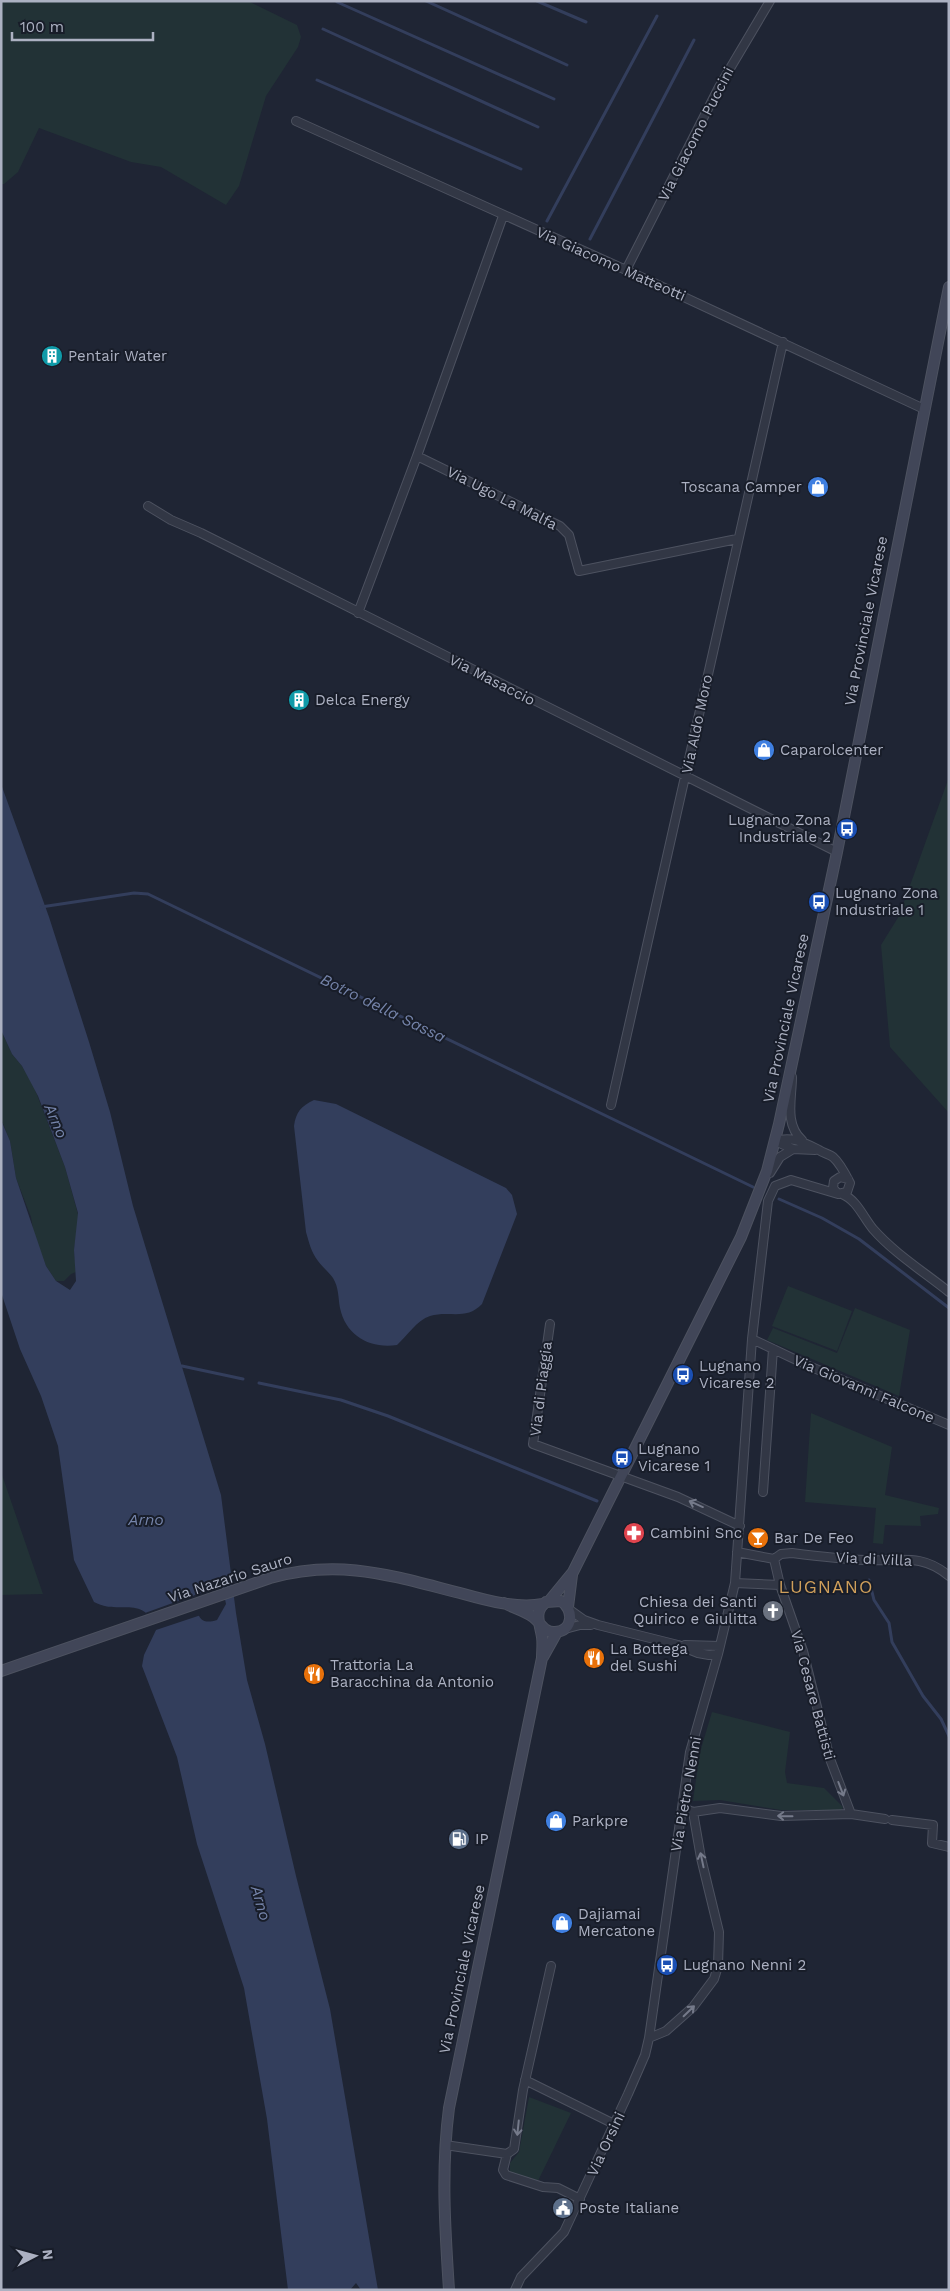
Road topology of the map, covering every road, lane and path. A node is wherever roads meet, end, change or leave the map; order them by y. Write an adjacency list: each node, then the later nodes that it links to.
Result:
1 (770, 1): 4 (street, Via Giacomo Puccini)
2 (296, 121): 3 (street, Via Giacomo Matteotti)
3 (503, 216): 4 (street, Via Giacomo Matteotti); 8 (street)
4 (626, 270): 6 (street, Via Giacomo Matteotti)
5 (949, 287): 7 (main road, Via Provinciale Vicarese)
6 (783, 342): 7 (street, Via Giacomo Matteotti); 10 (street, Via Aldo Moro)
7 (924, 408): 13 (main road, Via Provinciale Vicarese)
8 (417, 456): 10 (street, Via Ugo La Malfa); 11 (street)
9 (148, 506): 11 (street, Via Masaccio)
10 (737, 539): 12 (street, Via Aldo Moro)
11 (358, 613): 12 (street, Via Masaccio)
12 (686, 776): 13 (street, Via Masaccio); 15 (street, Via Aldo Moro)
13 (837, 852): 14 (main road, Via Provinciale Vicarese)
14 (792, 1063): 16 (main road, Via Provinciale Vicarese); 17 (street)
15 (612, 1105)
16 (775, 1140): 17 (street); 18 (street); 25 (main road, Via Provinciale Vicarese)
17 (805, 1143): 19 (street)
18 (793, 1149): 19 (street); 25 (street)
19 (822, 1152): 20 (street)
20 (837, 1164): 21 (street); 22 (street)
21 (835, 1180): 22 (street); 23 (street); 24 (street)
22 (849, 1183): 24 (street); 26 (street)
23 (821, 1187): 24 (street); 29 (street, Via Pietro Nenni)
24 (840, 1194): 26 (street)
25 (756, 1202): 32 (main road, Via Provinciale Vicarese)
26 (856, 1204): 27 (street)
27 (949, 1292)
28 (550, 1324): 32 (street, Via di Piaggia)
29 (752, 1339): 30 (street, Via Giovanni Falcone); 34 (street, Via Pietro Nenni)
30 (772, 1349): 31 (street, Via Giovanni Falcone); 33 (street)
31 (949, 1426)
32 (621, 1475): 34 (street, Via di Piaggia, one-way to 32); 37 (main road, Via Provinciale Vicarese)
33 (763, 1492)
34 (740, 1526): 35 (street, Via Pietro Nenni)
35 (737, 1552): 36 (street, Via di Villa); 39 (street, Via Pietro Nenni)
36 (774, 1559): 38 (street, Via di Villa); 40 (street, Via Cesare Battisti)
37 (573, 1572): 41 (main road, Via Provinciale Vicarese); 43 (main road, Via Provinciale Vicarese)
38 (949, 1576)
39 (735, 1583): 40 (street); 48 (street, Via Pietro Nenni)
40 (780, 1585): 55 (street, Via Cesare Battisti, one-way to 55)
41 (546, 1602): 42 (main road, Via Nazario Sauro); 43 (main road); 44 (main road)
42 (504, 1603): 44 (main road, Via Nazario Sauro); 51 (main road, Via Nazario Sauro)
43 (569, 1609): 45 (street); 46 (main road)
44 (539, 1623): 46 (main road); 50 (main road, Via Provinciale Vicarese)
45 (598, 1625): 46 (street); 47 (street)
46 (561, 1630): 50 (main road, Via Provinciale Vicarese)
47 (678, 1645): 48 (street); 49 (street)
48 (719, 1650): 49 (street); 52 (street, Via Pietro Nenni)
49 (698, 1653): 52 (street)
50 (542, 1658): 61 (main road, Via Provinciale Vicarese)
51 (1, 1671)
52 (713, 1672): 53 (street, Via Pietro Nenni)
53 (682, 1808): 54 (street); 58 (street, Via Pietro Nenni)
54 (693, 1812): 55 (street, one-way to 54); 58 (street, one-way to 54)
55 (851, 1814): 56 (street)
56 (949, 1848)
57 (551, 1966): 59 (street)
58 (649, 2038): 60 (street, Via Orsini)
59 (525, 2080): 60 (street); 62 (street, one-way to 62)
60 (614, 2124): 63 (street, Via Orsini)
61 (445, 2145): 62 (street); 64 (main road, Via Provinciale Vicarese)
62 (507, 2154): 63 (street)
63 (577, 2198): 65 (street, Via Orsini)
64 (449, 2290)
65 (515, 2290)

